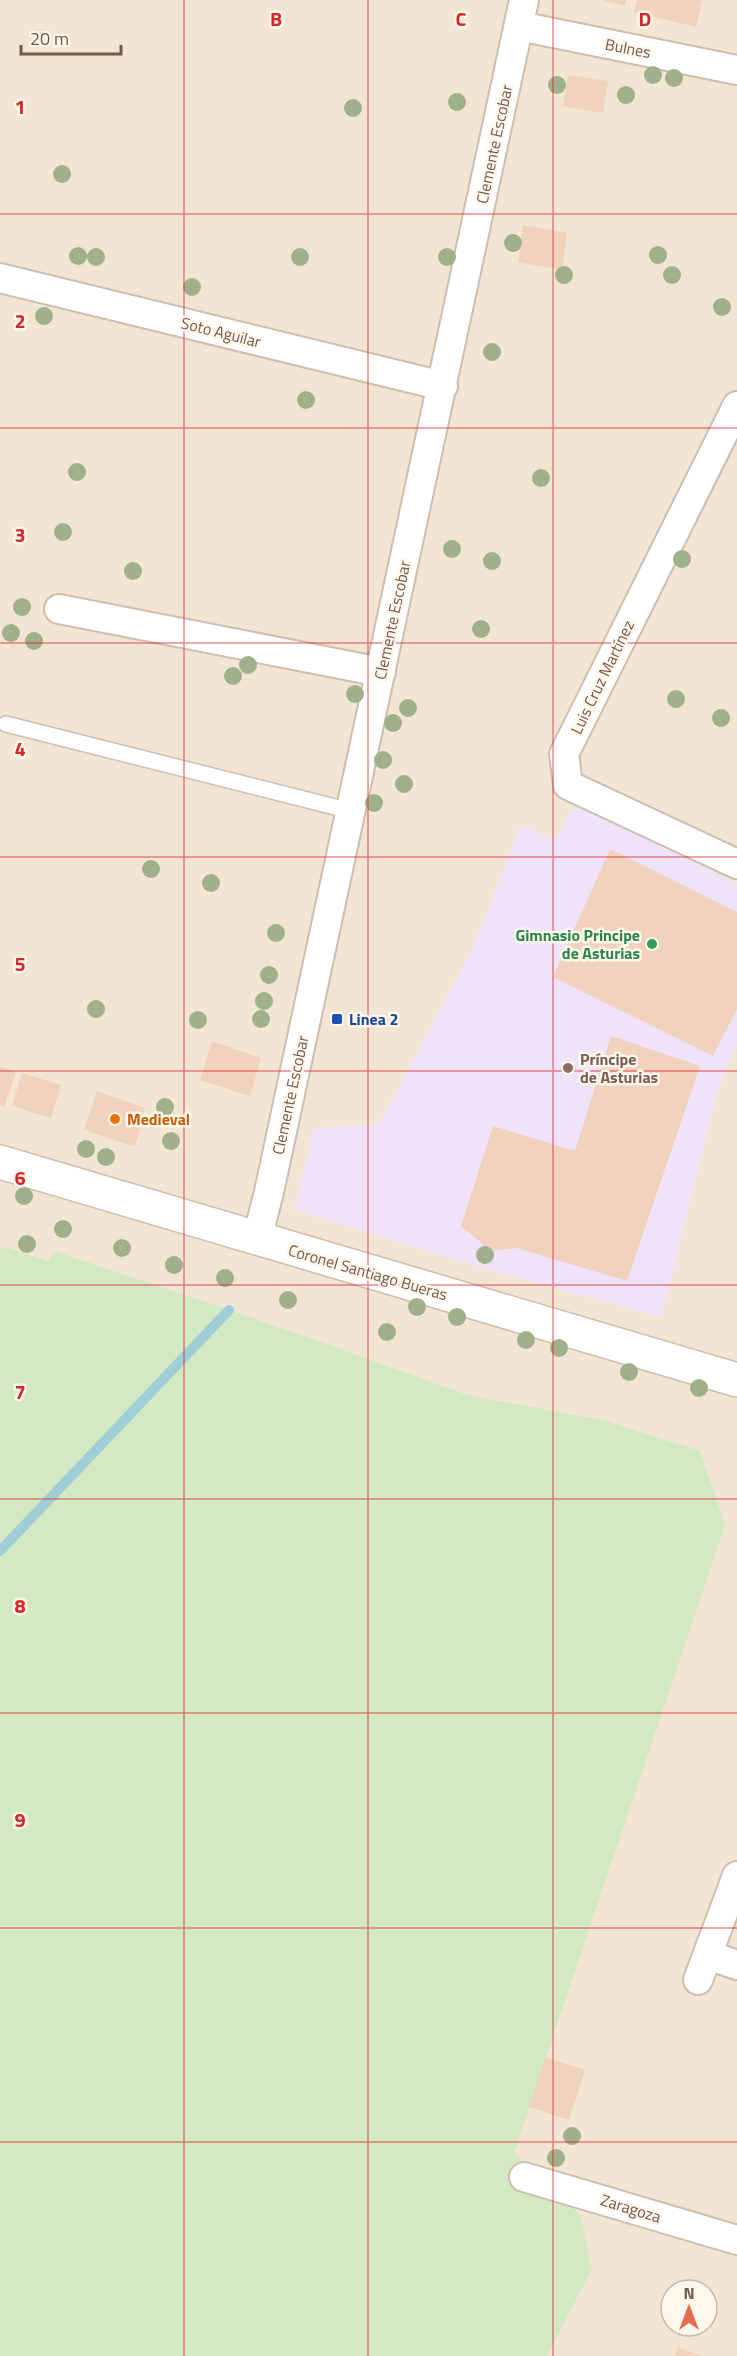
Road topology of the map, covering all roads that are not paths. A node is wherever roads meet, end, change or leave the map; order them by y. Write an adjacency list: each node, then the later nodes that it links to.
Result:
1 (521, 13): 2 (street, Bulnes); 4 (street, Clemente Escobar)
2 (737, 70)
3 (0, 278): 4 (street, Soto Aguilar)
4 (443, 386): 7 (street, Clemente Escobar)
5 (737, 406): 10 (street, Luis Cruz Martínez)
6 (59, 609): 7 (street)
7 (381, 672): 9 (street, Clemente Escobar)
8 (6, 724): 9 (lane)
9 (351, 811): 12 (street, Clemente Escobar)
10 (737, 864)
11 (0, 1162): 12 (main road, Coronel Santiago Bueras)
12 (257, 1239): 13 (main road, Coronel Santiago Bueras)
13 (737, 1380)
14 (737, 1876): 15 (street)
15 (737, 1965)
16 (525, 2177): 17 (street, Zaragoza)
17 (737, 2240)

